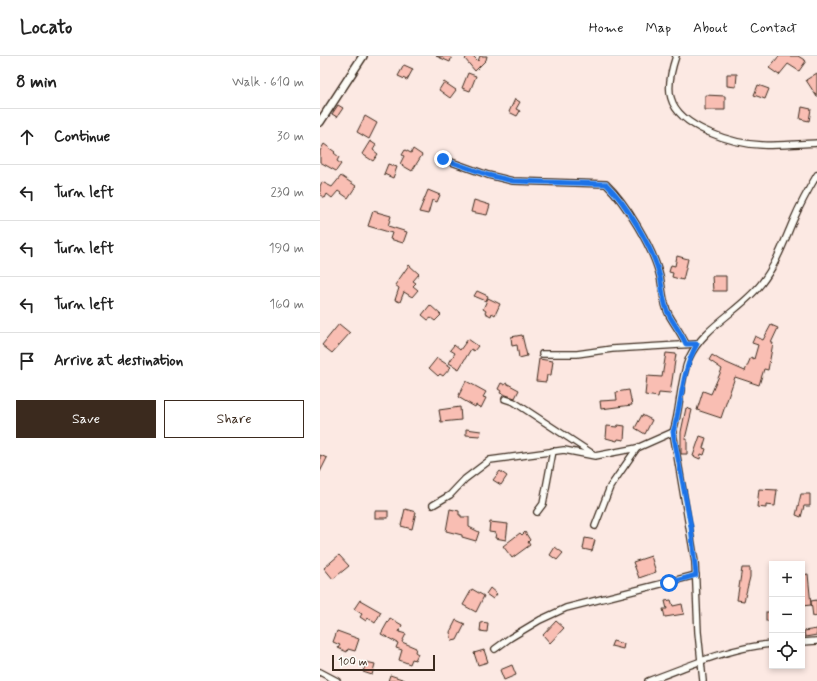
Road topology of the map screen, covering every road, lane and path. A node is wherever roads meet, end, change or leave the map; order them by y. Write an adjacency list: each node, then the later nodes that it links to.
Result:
1 (363, 56): 3 (street)
2 (676, 56): 4 (street)
3 (320, 122)
4 (817, 143)
5 (443, 159): 7 (street)
6 (817, 175): 8 (street)
7 (686, 344): 8 (street); 9 (street)
8 (697, 344): 11 (street)
9 (542, 354)
10 (505, 398): 14 (street)
11 (673, 432): 12 (street); 18 (street)
12 (637, 448): 14 (street); 17 (street)
13 (553, 451): 14 (street); 15 (street); 16 (street)
14 (595, 456)
15 (433, 505)
16 (537, 512)
17 (595, 526)
18 (696, 575): 22 (street); 23 (street)
19 (817, 640): 20 (street)
20 (805, 642)
21 (769, 644): 23 (street)
22 (496, 649)
23 (702, 660): 26 (street); 27 (street)
24 (320, 672): 25 (street)
25 (337, 681)
26 (648, 681)
27 (703, 681)

